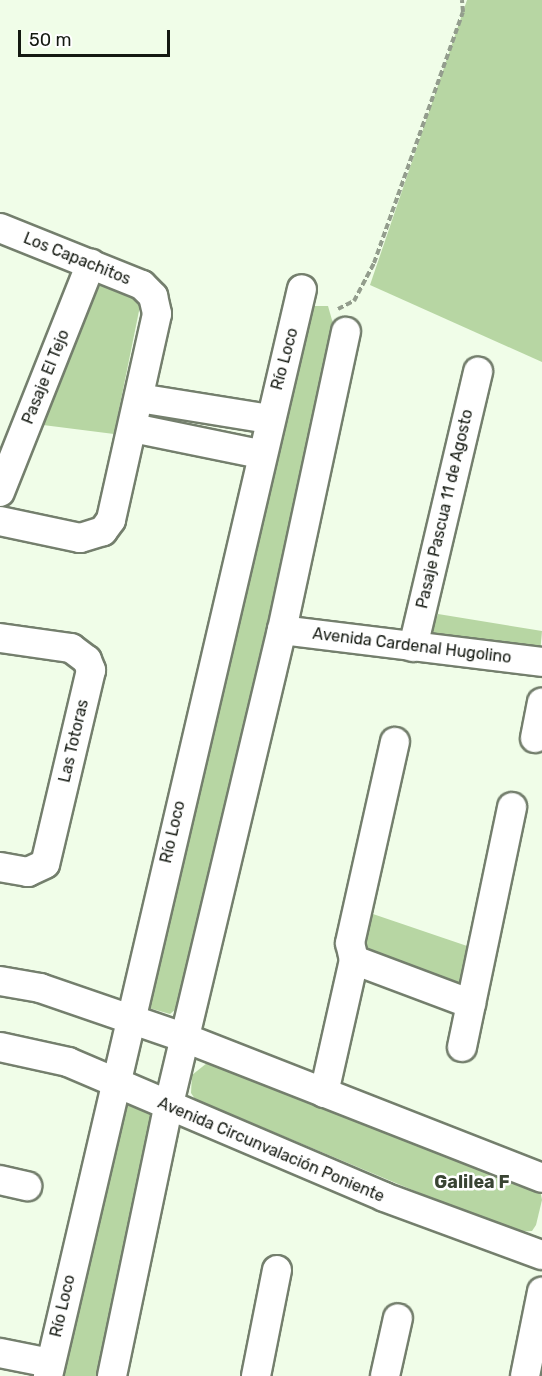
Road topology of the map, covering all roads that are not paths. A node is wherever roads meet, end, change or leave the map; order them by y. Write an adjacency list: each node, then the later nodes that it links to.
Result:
1 (0, 228): 2 (street, Los Capachitos)
2 (91, 263): 6 (street, Los Capachitos); 10 (street, Pasaje El Tejo)
3 (302, 290): 7 (street, Río Loco)
4 (338, 323): 12 (street)
5 (478, 372): 14 (street, Pasaje Pascua 11 de Agosto)
6 (139, 398): 7 (street); 8 (street, Los Capachitos)
7 (268, 419): 9 (street, Río Loco)
8 (132, 428): 9 (street); 11 (street, Los Capachitos)
9 (260, 454): 24 (street, Río Loco)
10 (0, 492)
11 (0, 521)
12 (282, 630): 14 (street, Avenida Cardenal Hugolino); 25 (street)
13 (0, 638): 20 (street, Las Totoras)
14 (412, 647): 15 (street, Avenida Cardenal Hugolino)
15 (542, 662)
16 (542, 703): 17 (street)
17 (535, 738)
18 (395, 742): 21 (street)
19 (512, 807): 23 (street)
20 (0, 867)
21 (354, 960): 23 (street); 29 (street)
22 (0, 981): 24 (street)
23 (471, 1004): 27 (street)
24 (129, 1019): 25 (street); 28 (street, Río Loco)
25 (185, 1038): 29 (street); 30 (street)
26 (0, 1047): 28 (street, Avenida Circunvalación Poniente)
27 (462, 1047)
28 (114, 1084): 30 (street, Avenida Circunvalación Poniente); 37 (street, Río Loco)
29 (324, 1093): 31 (street)
30 (168, 1107): 32 (street, Avenida Circunvalación Poniente); 38 (street)
31 (542, 1178)
32 (542, 1255)
33 (277, 1270): 39 (street)
34 (542, 1292): 41 (street)
35 (398, 1318): 40 (street)
36 (0, 1353): 37 (street)
37 (49, 1369)
38 (112, 1376)
39 (256, 1376)
40 (385, 1376)
41 (525, 1376)

